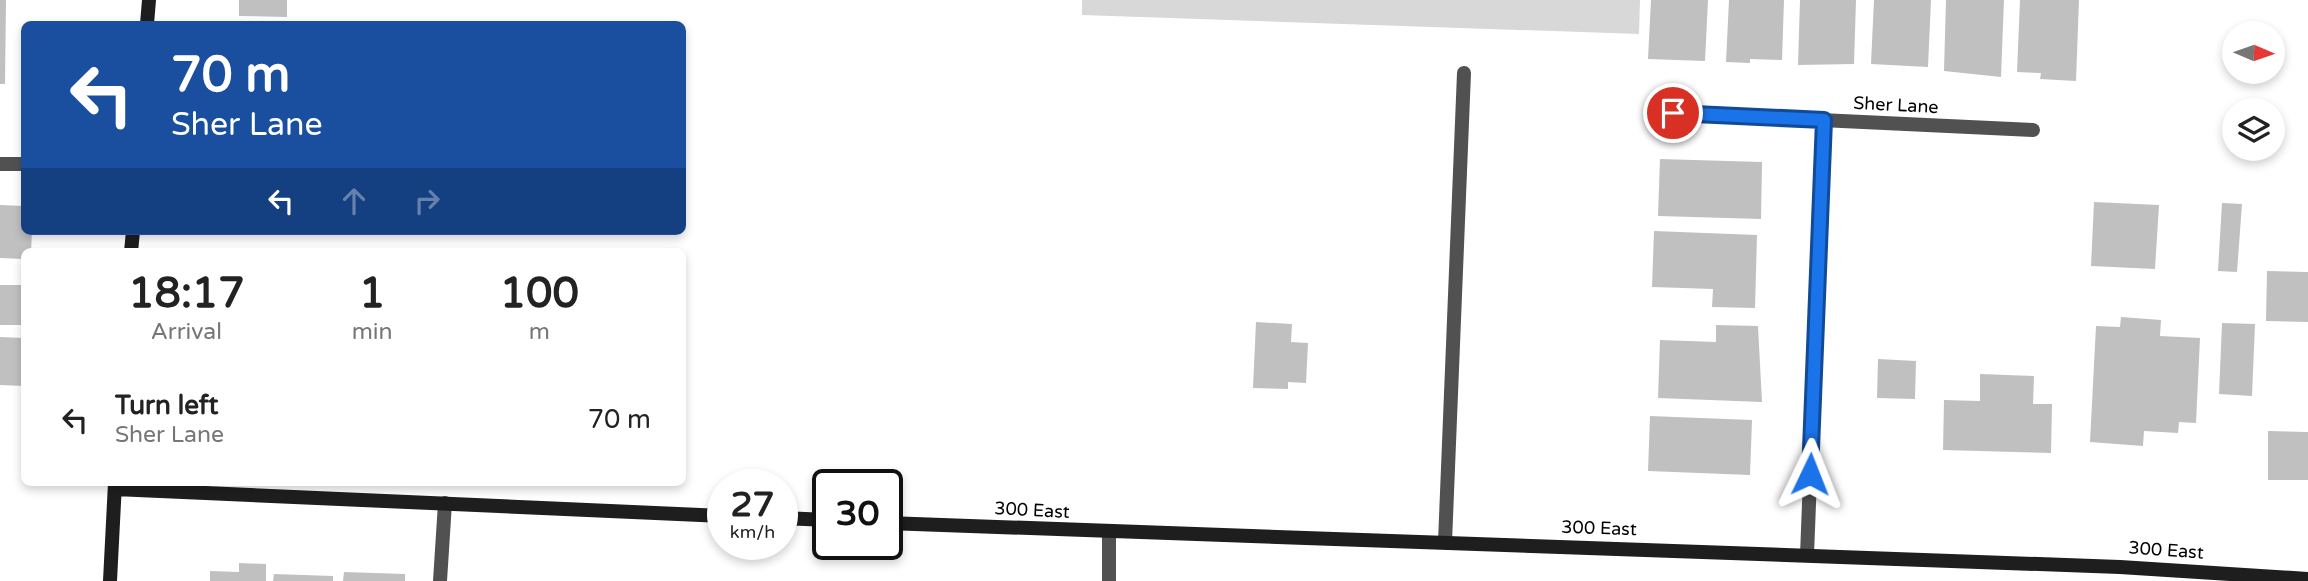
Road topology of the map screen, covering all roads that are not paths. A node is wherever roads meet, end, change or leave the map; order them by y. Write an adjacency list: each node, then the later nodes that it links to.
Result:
1 (149, 0): 2 (main road)
2 (148, 21)
3 (1464, 73): 14 (street)
4 (1673, 113): 5 (street, Sher Lane)
5 (1824, 120): 6 (street, Sher Lane); 15 (street)
6 (2033, 130)
7 (0, 164): 8 (street)
8 (21, 164)
9 (115, 486): 10 (main road); 17 (main road)
10 (445, 503): 11 (main road); 18 (street)
11 (707, 515)
12 (903, 524): 13 (main road, 300 East)
13 (1109, 533): 14 (main road, 300 East); 19 (street)
14 (1445, 542): 15 (main road, 300 East)
15 (1807, 555): 16 (main road, 300 East)
16 (2308, 579)
17 (110, 581)
18 (440, 581)
19 (1109, 581)

